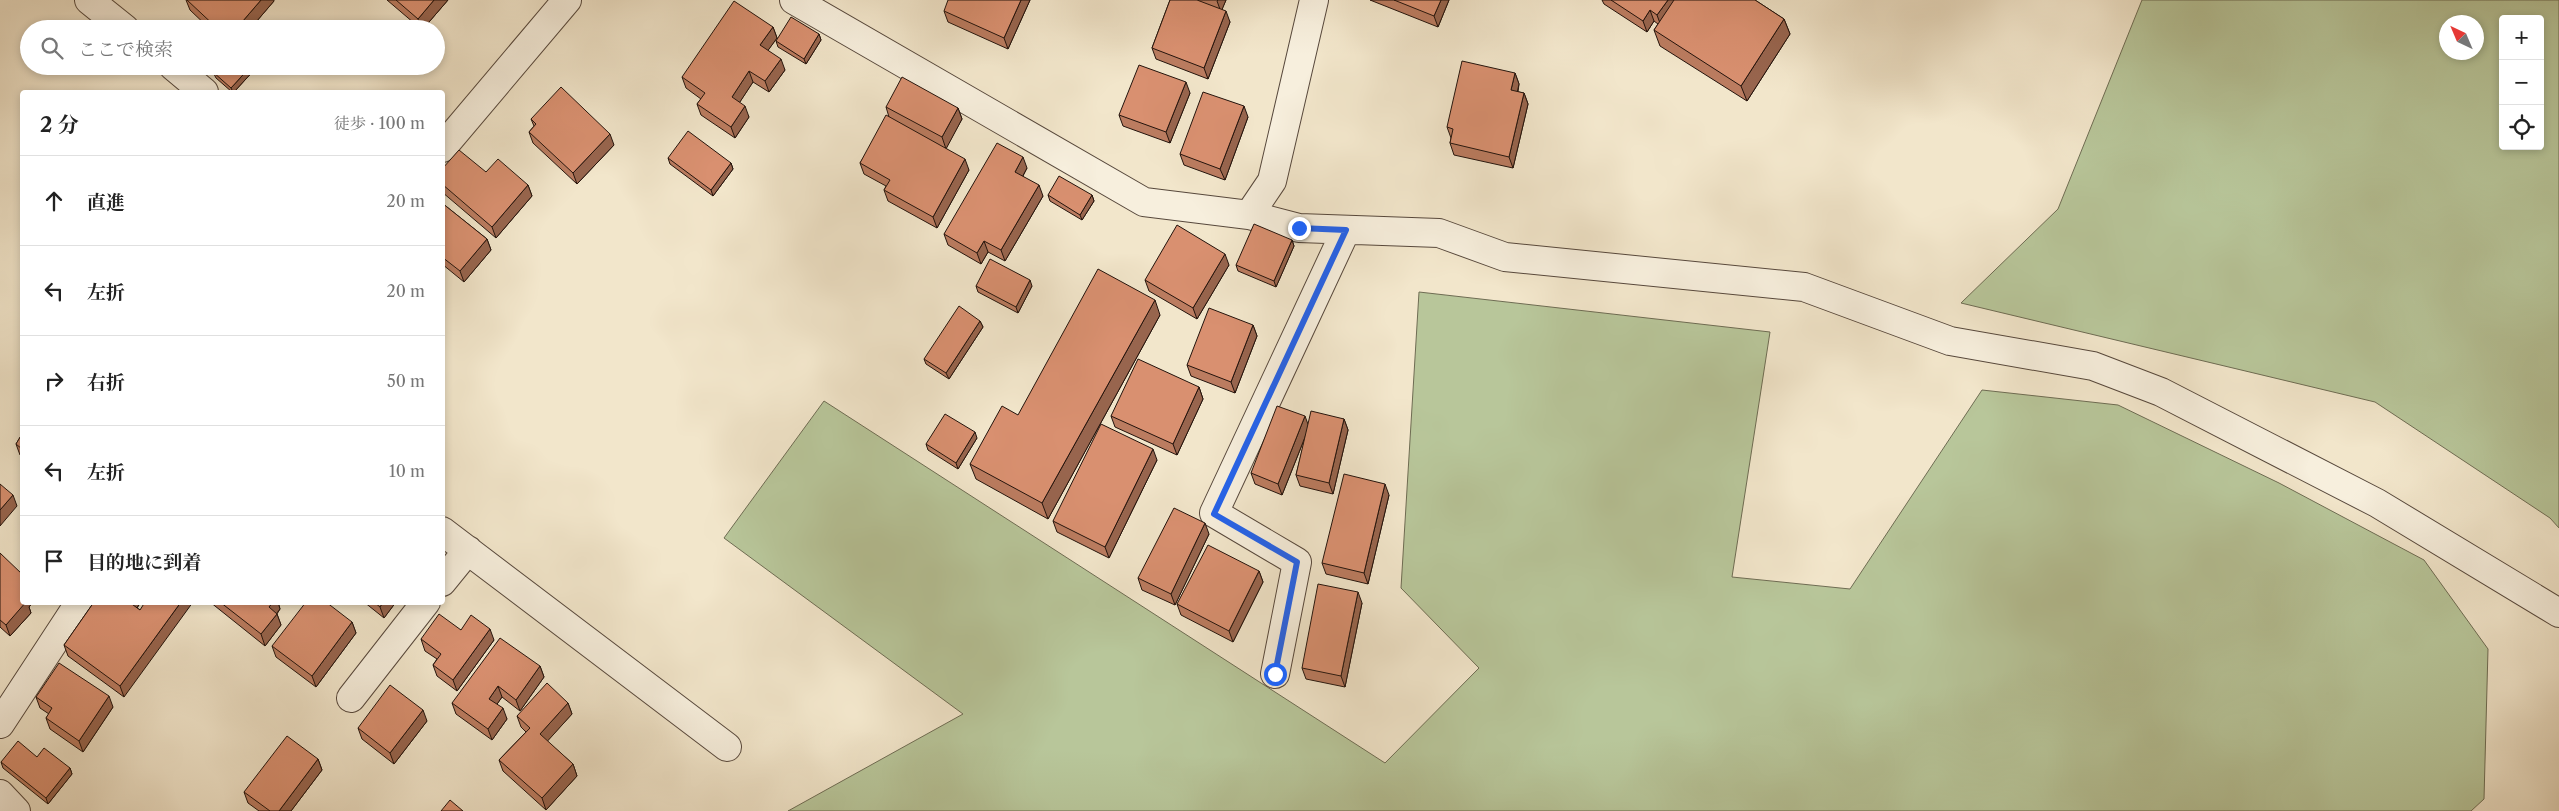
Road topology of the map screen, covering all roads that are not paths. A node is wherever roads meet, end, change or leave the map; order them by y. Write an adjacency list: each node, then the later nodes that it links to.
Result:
1 (89, 0): 5 (street)
2 (567, 0): 8 (street)
3 (794, 0): 9 (street)
4 (1314, 0): 9 (street)
5 (114, 20)
6 (184, 75): 7 (street)
7 (202, 90)
8 (445, 144)
9 (1249, 215): 10 (street)
10 (1346, 230): 16 (street); 17 (street)
11 (445, 533): 12 (street)
12 (468, 550): 13 (street); 20 (street)
13 (445, 578)
14 (78, 605): 19 (street)
15 (424, 605): 18 (street)
16 (2559, 612)
17 (1275, 674)
18 (351, 698)
19 (0, 724)
20 (727, 747)
21 (0, 794): 22 (street)
22 (16, 811)

